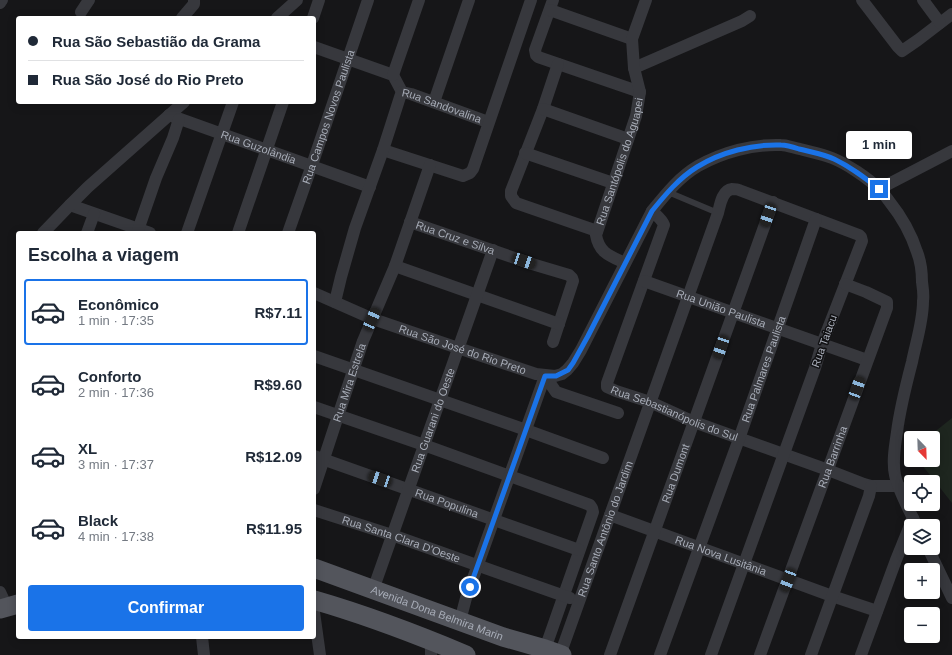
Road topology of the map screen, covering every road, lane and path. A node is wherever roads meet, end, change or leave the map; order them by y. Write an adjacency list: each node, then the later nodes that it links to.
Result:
1 (2, 0): 13 (street)
2 (88, 0): 15 (street)
3 (194, 0): 17 (street)
4 (297, 0): 18 (street)
5 (319, 0): 19 (street)
6 (368, 0): 24 (street, Rua Campos Novos Paulista)
7 (419, 0): 27 (street)
8 (469, 0): 30 (street)
9 (531, 0): 36 (street)
10 (646, 0): 22 (street)
11 (862, 0): 21 (street)
12 (923, 0): 21 (street)
13 (0, 3)
14 (552, 5): 22 (street); 25 (street)
15 (81, 12)
16 (952, 14): 21 (street)
17 (184, 16)
18 (279, 16)
19 (314, 16)
20 (750, 16): 26 (street)
21 (940, 23)
22 (632, 39): 26 (street)
23 (316, 48): 24 (street, Rua Sandovalina)
24 (348, 59): 27 (street, Rua Sandovalina); 43 (street, Rua Campos Novos Paulista)
25 (558, 64): 29 (street); 34 (street)
26 (634, 68): 29 (street)
27 (393, 75): 28 (street, Rua Sandovalina)
28 (402, 92): 30 (street, Rua Sandovalina); 40 (street)
29 (640, 92): 38 (street, Rua Santópolis do Aguapei)
30 (434, 102): 36 (street, Rua Sandovalina)
31 (183, 104): 35 (street)
32 (232, 104): 37 (street)
33 (282, 104): 39 (street)
34 (543, 109): 38 (street); 42 (street)
35 (174, 117): 37 (street, Rua Guzolândia); 50 (street); 60 (street)
36 (488, 122): 44 (street)
37 (222, 134): 39 (street, Rua Guzolândia); 61 (street)
38 (628, 139): 45 (street, Rua Santópolis do Aguapei)
39 (267, 150): 43 (street, Rua Guzolândia); 62 (street)
40 (383, 150): 44 (street); 46 (street)
41 (952, 151): 47 (street)
42 (525, 153): 45 (street); 56 (street)
43 (312, 165): 46 (street, Rua Guzolândia); 63 (street, Rua Campos Novos Paulista)
44 (430, 165): 55 (street, Rua Mira Estrela)
45 (613, 183): 56 (street, Rua Santópolis do Aguapei)
46 (370, 187): 72 (street)
47 (879, 189): 48 (street, Rua São José do Rio Preto); 100 (street, Rua São José do Rio Preto)
48 (668, 192): 51 (street, Rua São José do Rio Preto); 52 (lane)
49 (773, 202): 52 (street, Rua Taiacu); 54 (street, Rua Taiacu); 73 (street, Rua Dumont)
50 (70, 204): 53 (street); 57 (street)
51 (652, 211): 65 (street, Rua São José do Rio Preto); 67 (street, Rua Sebastianópolis do Sul)
52 (718, 213): 71 (street, Rua Santo Antônio do Jardim)
53 (94, 214): 58 (street); 59 (street)
54 (816, 219): 68 (street, Rua Taiacu); 76 (street, Rua Palmares Paulista)
55 (410, 222): 64 (street, Rua Cruz e Silva); 66 (street, Rua Mira Estrela)
56 (597, 230): 65 (street, Rua Santópolis do Aguapei)
57 (45, 231)
58 (88, 231)
59 (139, 231)
60 (142, 231)
61 (188, 231)
62 (239, 231)
63 (289, 231)
64 (492, 250): 70 (street, Rua Guarani do Oeste); 75 (street, Rua Cruz e Silva)
65 (625, 263): 83 (street, Rua São José do Rio Preto)
66 (395, 266): 70 (street); 74 (street, Rua Mira Estrela)
67 (644, 281): 71 (street, Rua União Paulista); 85 (street, Rua Sebastianópolis do Sul)
68 (845, 284): 78 (street, Rua Taiacu); 81 (street, Rua Barrinha)
69 (316, 294): 72 (street, Rua São José do Rio Preto)
70 (477, 295): 75 (street); 79 (street, Rua Guarani do Oeste)
71 (689, 296): 73 (street, Rua União Paulista); 85 (street, Rua Santo Antônio do Jardim)
72 (335, 302): 74 (street, Rua São José do Rio Preto)
73 (734, 312): 76 (street, Rua União Paulista); 89 (street, Rua Dumont)
74 (372, 319): 79 (street, Rua São José do Rio Preto); 82 (street, Rua Mira Estrela)
75 (559, 324): 77 (street, Rua Cruz e Silva)
76 (778, 328): 78 (street, Rua União Paulista); 91 (street, Rua Palmares Paulista)
77 (553, 342)
78 (822, 344): 81 (street, Rua União Paulista); 93 (street, Rua Taiacu)
79 (458, 348): 83 (street, Rua São José do Rio Preto); 84 (street, Rua Guarani do Oeste)
80 (316, 357): 82 (street)
81 (867, 360): 96 (street, Rua Barrinha)
82 (353, 370): 84 (street); 88 (street, Rua Mira Estrela)
83 (545, 376): 87 (street); 90 (street)
84 (440, 400): 90 (street); 92 (street, Rua Guarani do Oeste)
85 (650, 402): 89 (street, Rua Sebastianópolis do Sul); 103 (street, Rua Santo Antônio do Jardim)
86 (316, 409): 88 (street)
87 (618, 413)
88 (338, 416): 92 (street); 94 (street, Rua Mira Estrela)
89 (694, 422): 91 (street, Rua Sebastianópolis do Sul); 106 (street, Rua Dumont)
90 (526, 430): 95 (street); 97 (street)
91 (739, 439): 93 (street, Rua Sebastianópolis do Sul); 108 (street, Rua Palmares Paulista)
92 (424, 445): 97 (street); 101 (street, Rua Guarani do Oeste)
93 (784, 454): 96 (street, Rua Sebastianópolis do Sul); 112 (street, Rua Taiacu)
94 (319, 458): 98 (street, Rua Mira Estrela); 101 (street, Rua Populina)
95 (603, 458)
96 (828, 470): 99 (street, Rua Sebastianópolis do Sul); 115 (street, Rua Barrinha)
97 (510, 476): 105 (street); 110 (street, Rua Santo Antônio do Jardim)
98 (316, 477)
99 (871, 486): 100 (street, Rua Sebastianópolis do Sul); 118 (street)
100 (898, 486): 104 (street, Rua São José do Rio Preto)
101 (408, 489): 105 (street, Rua Populina); 107 (street, Rua Guarani do Oeste)
102 (316, 511): 107 (street, Rua Santa Clara D'Oeste)
103 (610, 515): 106 (street, Rua Nova Lusitânia); 121 (street, Rua Santo Antônio do Jardim)
104 (914, 519)
105 (494, 520): 110 (street, Rua Populina); 113 (street)
106 (655, 532): 108 (street, Rua Nova Lusitânia); 131 (street, Rua Dumont)
107 (392, 535): 113 (street, Rua Santa Clara D'Oeste); 116 (street, Rua Guarani do Oeste)
108 (699, 548): 112 (street, Rua Nova Lusitânia); 132 (street, Rua Palmares Paulista)
109 (904, 548): 122 (street)
110 (579, 550): 117 (street, Rua Santo Antônio do Jardim)
111 (931, 555): 119 (street)
112 (743, 564): 115 (street, Rua Nova Lusitânia); 133 (street, Rua Taiacu)
113 (478, 565): 117 (street, Rua Santa Clara D'Oeste); 123 (street)
114 (316, 569): 116 (main road, Avenida Dona Belmira Marin)
115 (788, 580): 118 (street, Rua Nova Lusitânia); 134 (street, Rua Barrinha)
116 (373, 590): 123 (main road, Avenida Dona Belmira Marin)
117 (564, 595): 121 (street, Rua Santa Clara D'Oeste); 127 (street, Rua Santo Antônio do Jardim)
118 (832, 596): 122 (street, Rua Nova Lusitânia); 135 (street)
119 (952, 598)
120 (316, 601): 126 (main road)
121 (579, 601): 127 (street, Rua Santo Antônio do Jardim)
122 (877, 611): 136 (street)
123 (460, 621): 127 (main road, Avenida Dona Belmira Marin)
124 (316, 626): 129 (street)
125 (202, 639): 128 (street)
126 (431, 648): 130 (main road)
127 (556, 653)
128 (204, 655)
129 (320, 655)
130 (466, 655)
131 (610, 655)
132 (660, 655)
133 (711, 655)
134 (760, 655)
135 (811, 655)
136 (861, 655)

